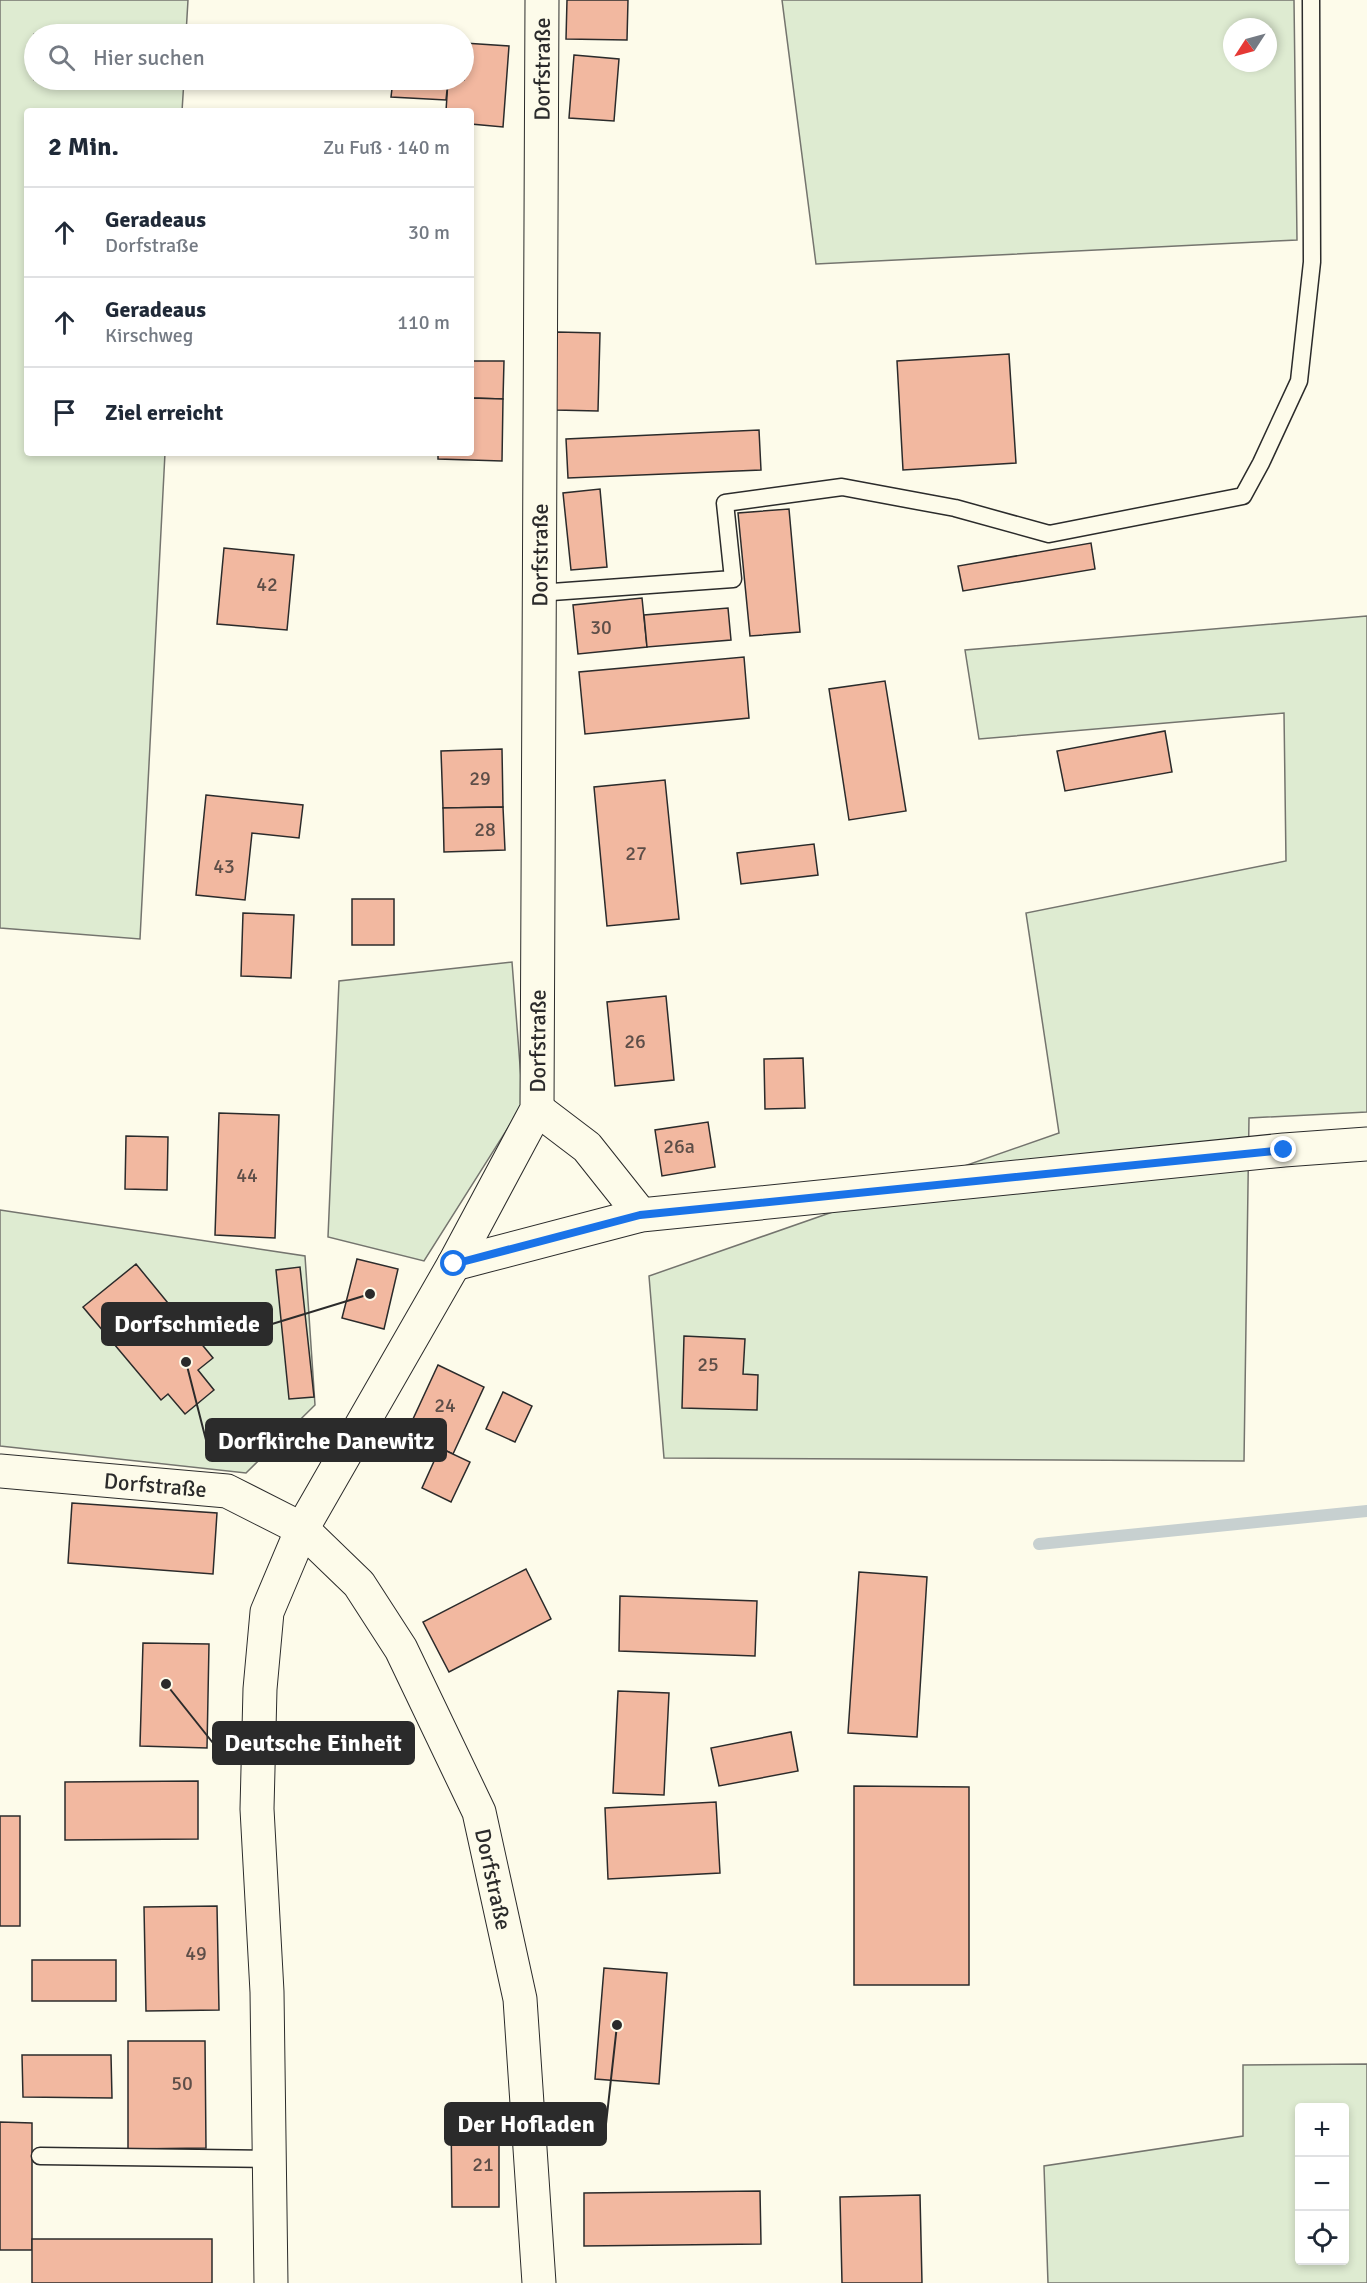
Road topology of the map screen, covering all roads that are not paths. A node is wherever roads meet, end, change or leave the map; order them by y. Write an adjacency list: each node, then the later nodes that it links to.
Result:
1 (542, 0): 3 (street, Dorfstraße)
2 (1311, 0): 3 (lane)
3 (538, 594): 4 (street, Dorfstraße)
4 (537, 1109): 6 (street, Dorfstraße); 7 (street, Dorfstraße)
5 (1367, 1144): 6 (street)
6 (640, 1215): 7 (street)
7 (454, 1264): 9 (street, Dorfstraße)
8 (0, 1471): 9 (street, Dorfstraße)
9 (302, 1528): 11 (street, Dorfstraße); 13 (street, Dorfstraße)
10 (40, 2156): 11 (lane)
11 (270, 2159): 12 (street, Dorfstraße)
12 (271, 2283)
13 (539, 2283)

